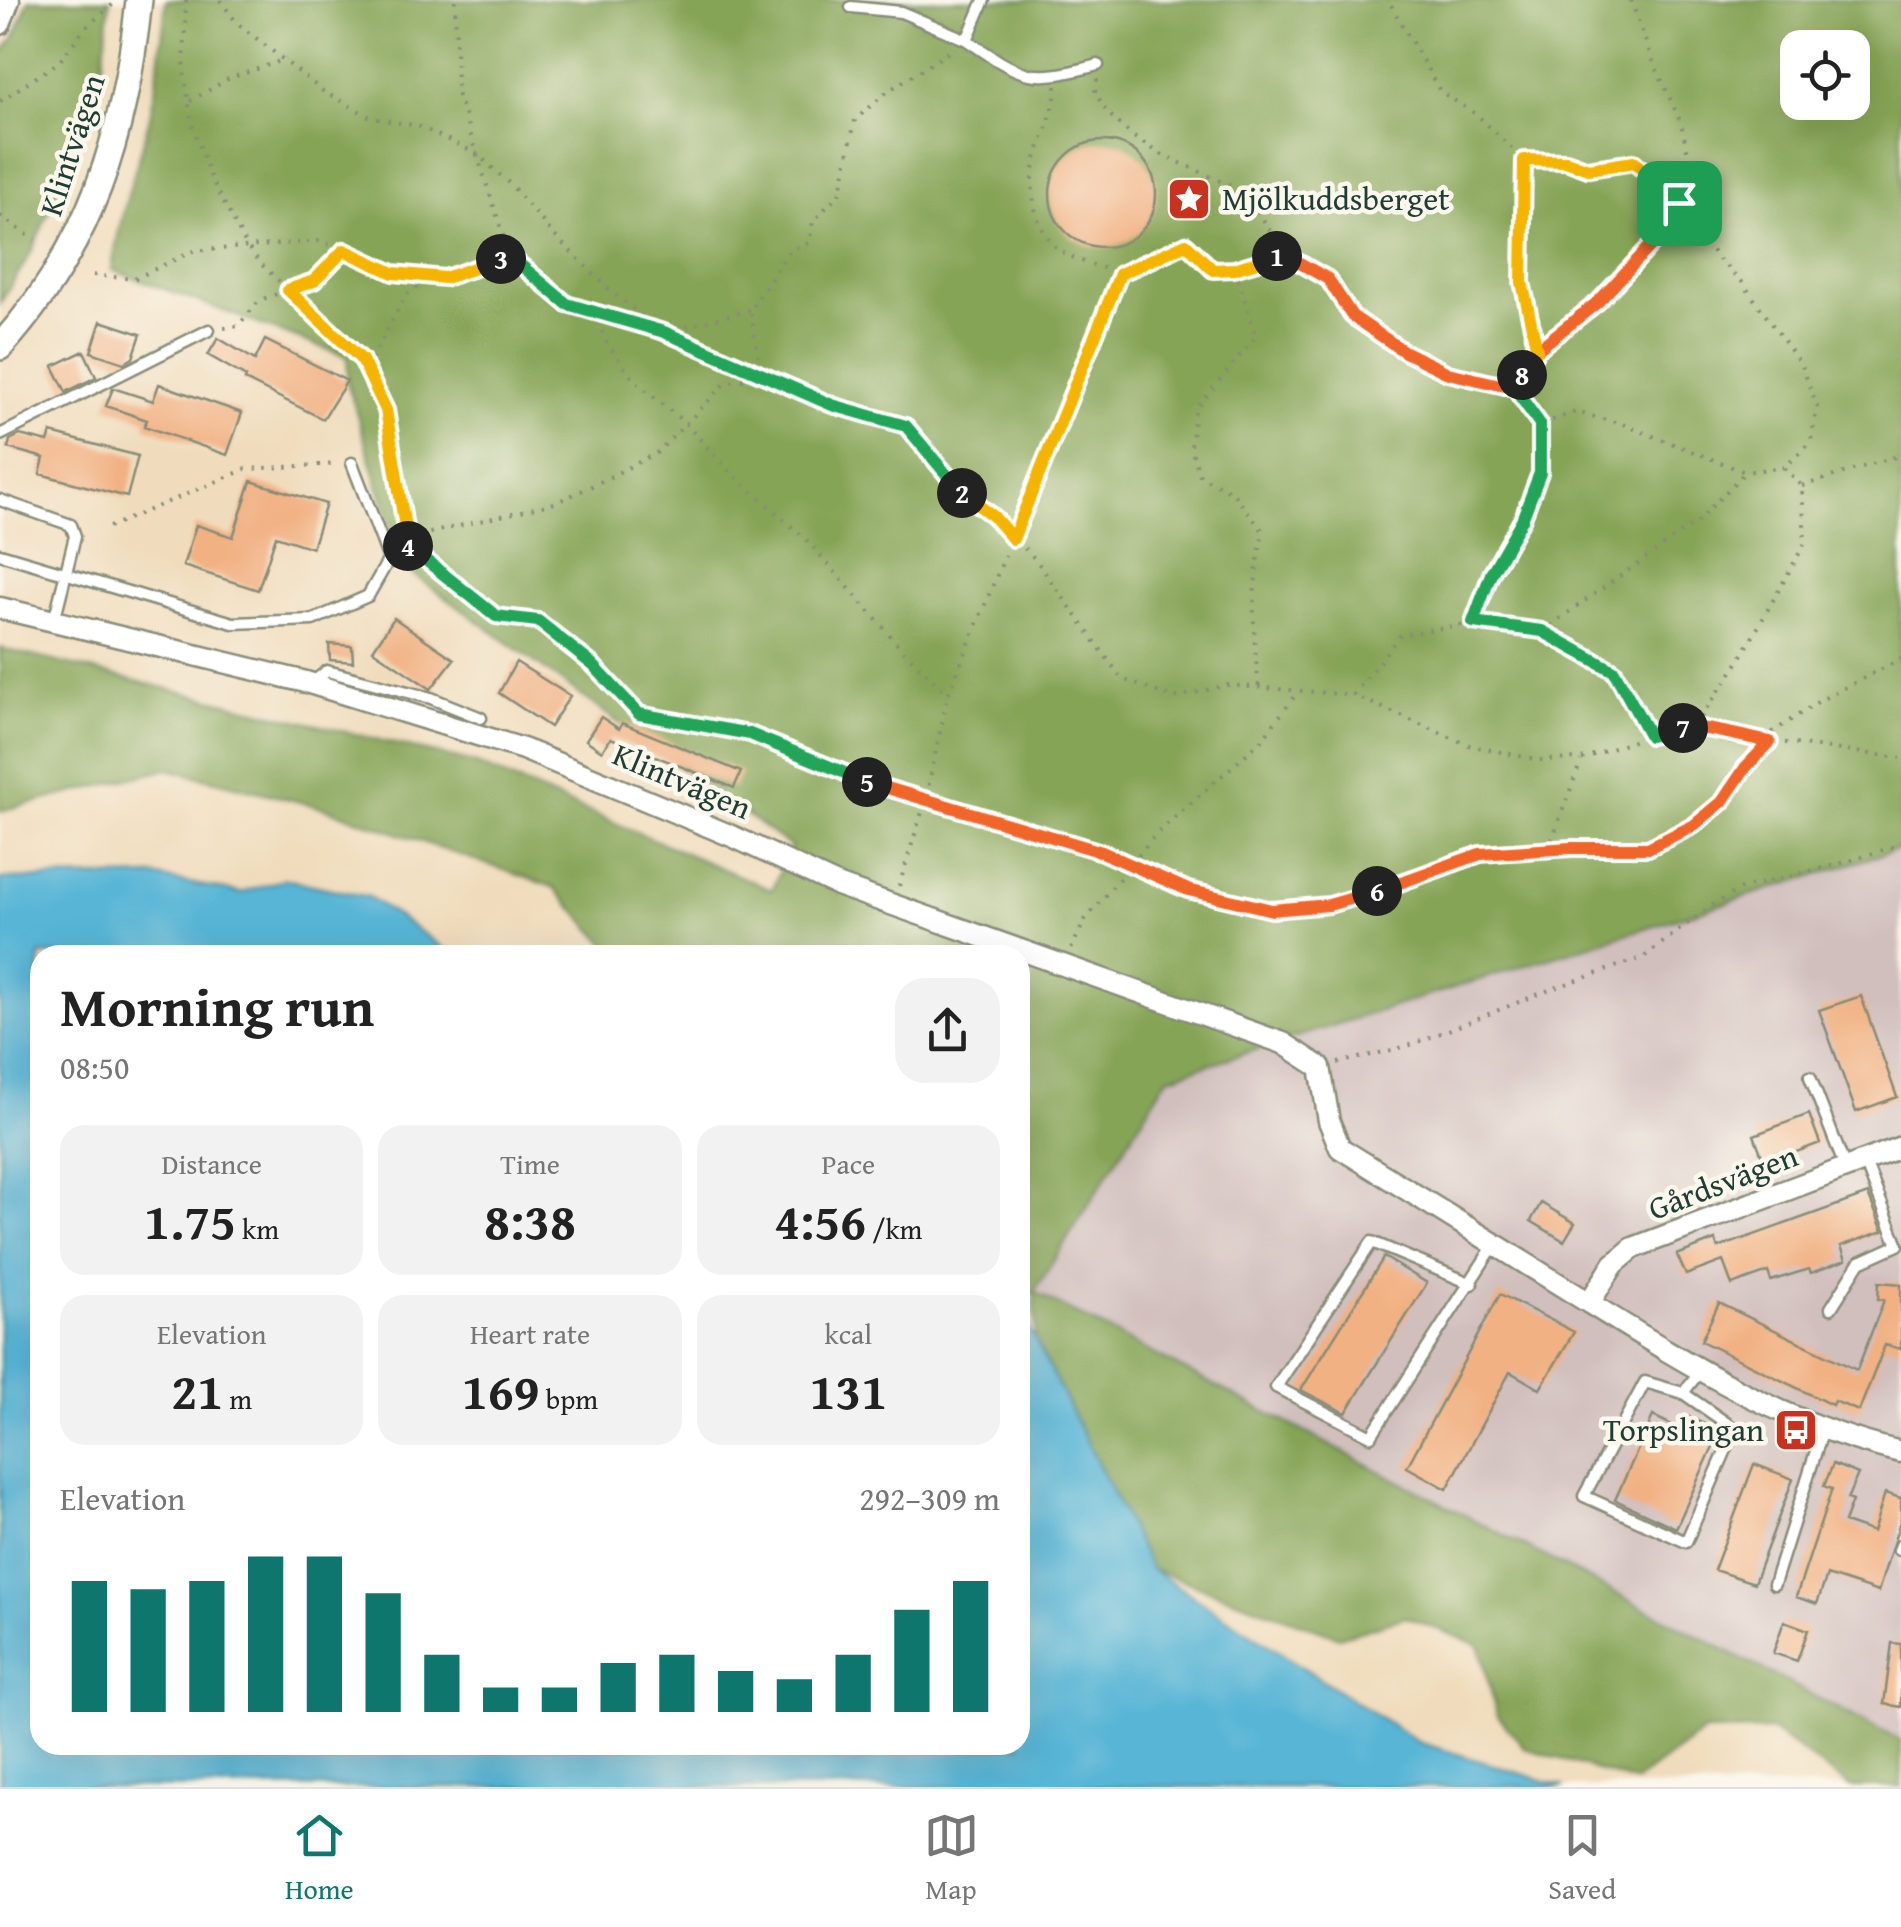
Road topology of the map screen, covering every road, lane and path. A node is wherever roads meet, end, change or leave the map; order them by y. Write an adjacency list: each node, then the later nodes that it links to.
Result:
1 (10, 0): 11 (street)
2 (118, 0): 16 (path)
3 (139, 0): 36 (street, Klintvägen)
4 (186, 0): 17 (path)
5 (220, 0): 13 (path)
6 (454, 0): 18 (path)
7 (984, 0): 12 (lane)
8 (1388, 0): 19 (path)
9 (1631, 0): 20 (path)
10 (850, 7): 12 (lane)
11 (0, 24)
12 (968, 40): 15 (lane); 32 (path)
13 (286, 59): 17 (path); 18 (path)
14 (1098, 65): 15 (lane); 25 (path)
15 (1056, 76): 28 (path)
16 (0, 100)
17 (189, 102): 23 (path)
18 (476, 154): 26 (path); 35 (path)
19 (1524, 160): 20 (path); 37 (path)
20 (1679, 203): 37 (path); 46 (path)
21 (0, 216): 22 (path)
22 (35, 240)
23 (246, 245): 24 (path); 29 (path); 31 (path)
24 (344, 250): 30 (path); 31 (path)
25 (1284, 254): 27 (path); 40 (path)
26 (510, 256): 30 (path); 33 (path)
27 (1234, 269): 28 (path); 61 (path)
28 (1120, 274): 52 (path)
29 (93, 275)
30 (431, 277): 38 (path)
31 (288, 290): 34 (path); 38 (path)
32 (750, 310): 35 (path); 39 (path)
33 (592, 311): 35 (path); 41 (path)
34 (209, 330): 43 (lane)
35 (664, 332): 39 (path)
36 (0, 347)
37 (1537, 350): 40 (path)
38 (366, 368): 51 (path)
39 (762, 378): 41 (path); 52 (path)
40 (1514, 388): 42 (path)
41 (686, 424): 51 (path); 63 (path)
42 (1540, 424): 47 (path); 57 (path)
43 (0, 434)
44 (1901, 455): 48 (path)
45 (352, 463): 50 (path); 54 (lane)
46 (1785, 467): 47 (path); 48 (path)
47 (1745, 472): 58 (path)
48 (1802, 486): 66 (path)
49 (0, 500): 54 (lane)
50 (109, 528)
51 (408, 538): 71 (path)
52 (1013, 539): 61 (path); 63 (path)
53 (0, 554): 54 (lane)
54 (65, 575): 56 (lane)
55 (0, 608): 56 (street, Klintvägen)
56 (54, 620): 60 (street, Klintvägen)
57 (1473, 622): 58 (path); 64 (path)
58 (1542, 631): 67 (path)
59 (1901, 660): 68 (path)
60 (312, 684): 65 (lane); 75 (street, Klintvägen)
61 (1259, 688): 62 (path)
62 (1298, 692): 64 (path); 74 (path)
63 (948, 695): 71 (path)
64 (1353, 695): 69 (path)
65 (481, 718)
66 (1696, 726): 67 (path); 68 (path)
67 (1650, 736): 69 (path)
68 (1770, 742): 70 (path); 73 (path)
69 (1582, 758): 73 (path)
70 (1901, 758)
71 (925, 802): 74 (path); 75 (path)
72 (1901, 844): 79 (path)
73 (1548, 850): 74 (path)
74 (1133, 866): 78 (path)
75 (893, 905): 76 (street, Klintvägen)
76 (1004, 945)
77 (1030, 954): 78 (street, Klintvägen)
78 (1063, 966): 79 (street, Klintvägen)
79 (1320, 1067): 83 (street)
80 (1810, 1077): 82 (lane)
81 (1901, 1147): 82 (street, Gårdsvägen)
82 (1855, 1164): 85 (street, Gårdsvägen); 86 (lane)
83 (1494, 1244): 84 (lane); 85 (street)
84 (1472, 1284): 84 (lane)
85 (1590, 1303): 87 (street)
86 (1831, 1308)
87 (1700, 1370): 88 (lane); 89 (street)
88 (1683, 1393): 88 (lane)
89 (1823, 1429): 90 (street); 91 (lane)
90 (1901, 1452)
91 (1774, 1584)

